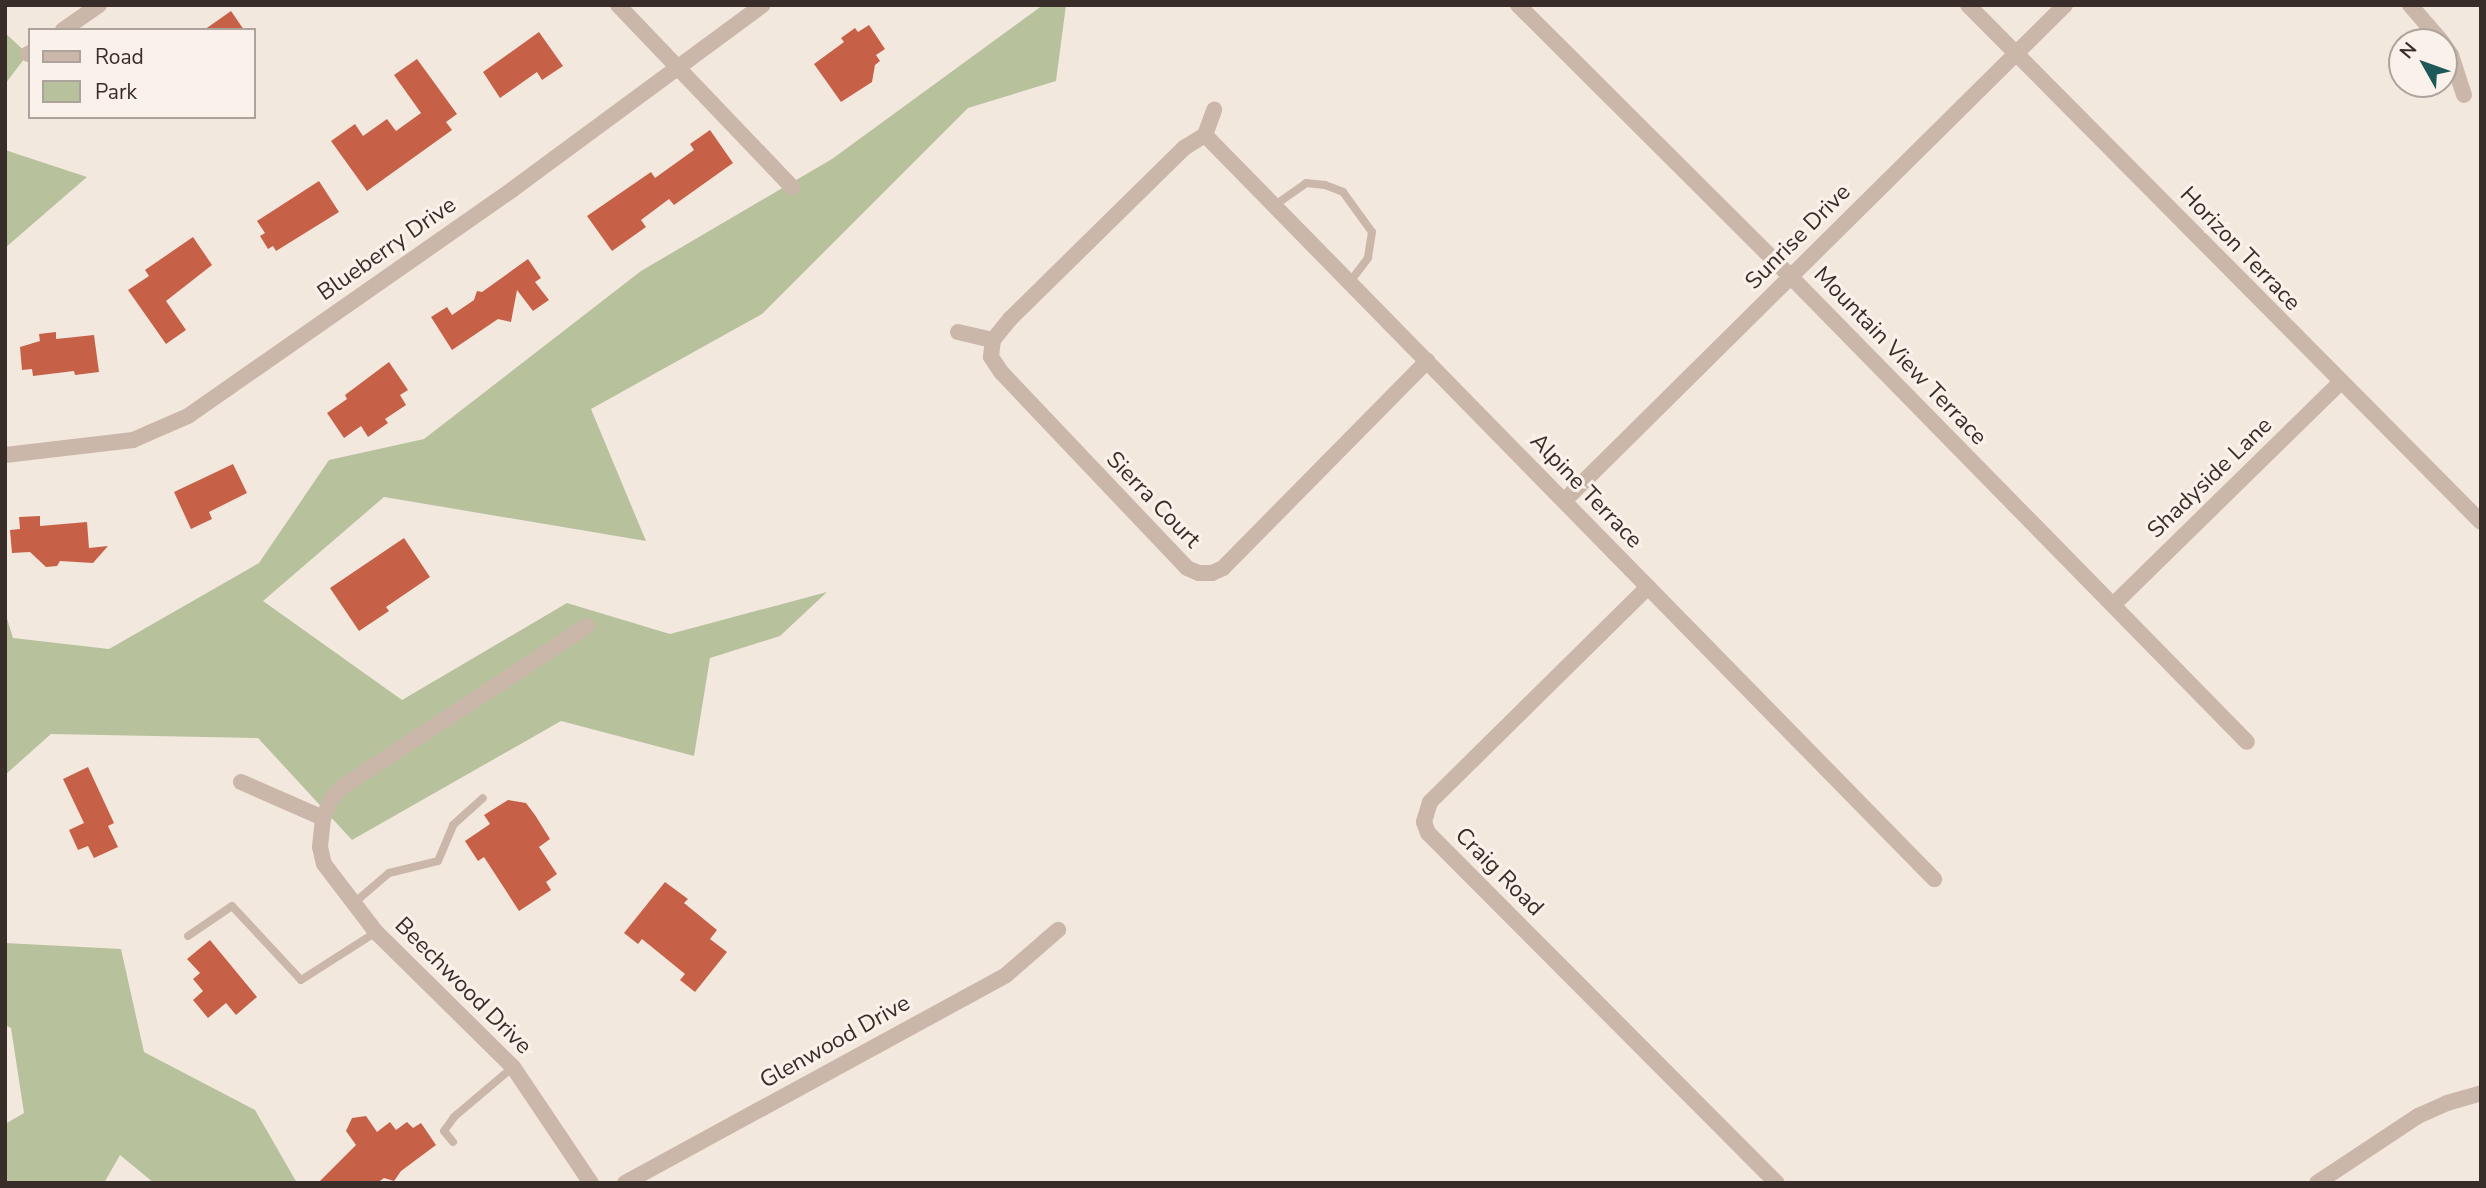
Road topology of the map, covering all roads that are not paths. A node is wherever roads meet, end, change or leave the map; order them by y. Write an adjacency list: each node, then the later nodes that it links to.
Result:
1 (99, 5): 8 (street)
2 (618, 5): 11 (street)
3 (763, 5): 11 (street, Blueberry Drive)
4 (1518, 5): 18 (street, Mountain View Terrace)
5 (1968, 5): 10 (street, Horizon Terrace)
6 (2065, 5): 10 (street, Sunrise Drive)
7 (2410, 5): 9 (street)
8 (66, 28)
9 (2430, 28)
10 (2017, 53): 18 (street, Sunrise Drive); 23 (street, Horizon Terrace)
11 (679, 68): 16 (street); 24 (street, Blueberry Drive)
12 (2458, 77): 13 (street)
13 (2464, 95)
14 (1214, 110): 15 (street)
15 (1205, 135): 17 (street, Alpine Terrace); 21 (street)
16 (792, 187)
17 (1275, 205): 19 (street, Alpine Terrace); 19 (lane)
18 (1791, 277): 25 (street, Sunrise Drive); 28 (street, Mountain View Terrace)
19 (1350, 282): 22 (street, Alpine Terrace)
20 (958, 332): 21 (street)
21 (993, 340): 22 (street, Sierra Court)
22 (1427, 361): 25 (street, Alpine Terrace)
23 (2340, 383): 26 (street, Horizon Terrace); 28 (street, Shadyside Lane)
24 (5, 455)
25 (1564, 501): 27 (street, Alpine Terrace)
26 (2481, 523)
27 (1648, 587): 34 (street, Alpine Terrace); 44 (street, Craig Road)
28 (2113, 605): 30 (street, Mountain View Terrace)
29 (587, 626): 33 (street, Beechwood Drive)
30 (2247, 742)
31 (242, 782): 33 (street)
32 (483, 798): 35 (lane)
33 (323, 818): 35 (street, Beechwood Drive)
34 (1934, 880)
35 (354, 903): 37 (street, Beechwood Drive)
36 (1058, 930): 43 (street, Glenwood Drive)
37 (376, 932): 38 (lane); 39 (street, Beechwood Drive)
38 (188, 936)
39 (513, 1067): 41 (lane); 42 (street, Beechwood Drive)
40 (2481, 1093): 45 (street)
41 (453, 1142)
42 (590, 1183)
43 (625, 1183)
44 (1777, 1183)
45 (2317, 1183)

